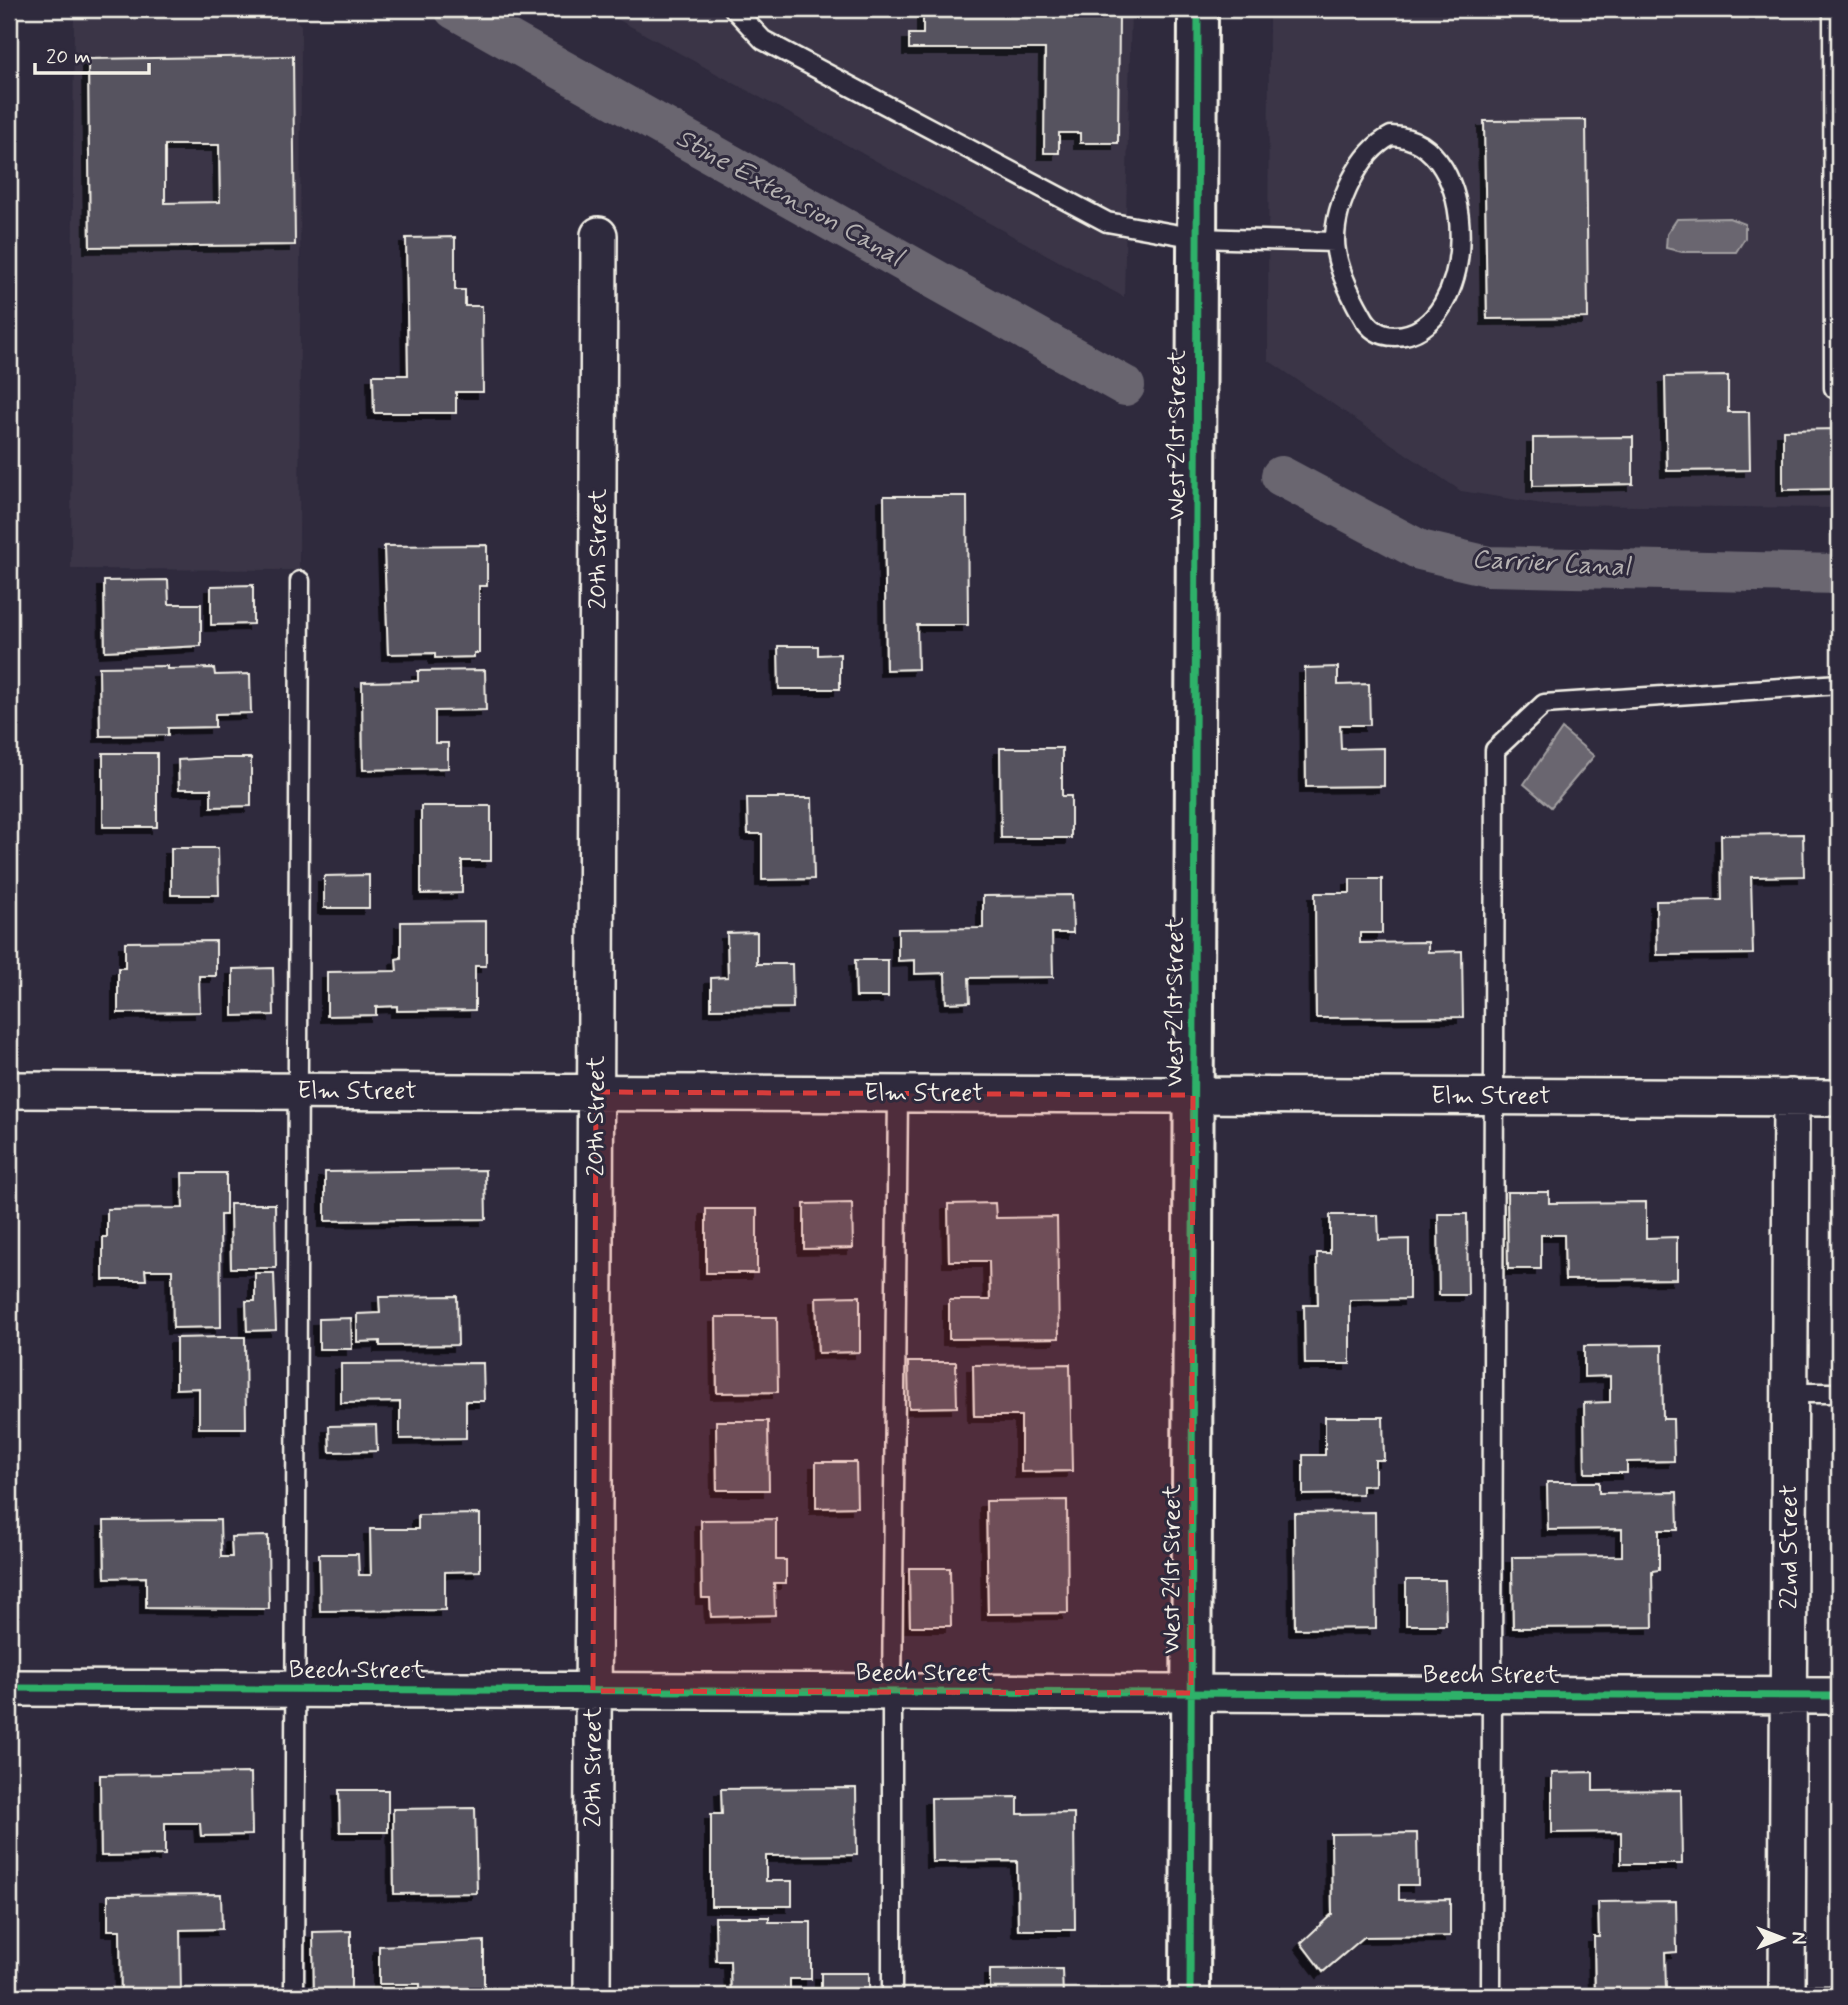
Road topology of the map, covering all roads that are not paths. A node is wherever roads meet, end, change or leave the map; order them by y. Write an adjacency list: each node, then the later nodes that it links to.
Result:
1 (734, 9): 5 (lane)
2 (1198, 9): 5 (street, West 21st Street)
3 (1833, 9): 7 (lane)
4 (599, 235): 12 (street, 20th Street)
5 (1197, 238): 6 (lane); 14 (street, West 21st Street)
6 (1335, 242): 6 (lane)
7 (1834, 388)
8 (300, 581): 11 (lane)
9 (1839, 684): 15 (lane)
10 (9, 1090): 11 (street, Elm Street)
11 (299, 1091): 12 (street, Elm Street); 21 (lane)
12 (596, 1092): 13 (street, Elm Street); 22 (street, 20th Street)
13 (898, 1093): 14 (street, Elm Street); 23 (lane)
14 (1194, 1095): 15 (street, Elm Street); 24 (street, West 21st Street)
15 (1493, 1096): 16 (street, Elm Street); 25 (lane)
16 (1791, 1097): 17 (street, Elm Street); 18 (street, 22nd Street)
17 (1839, 1098)
18 (1790, 1393): 19 (lane); 26 (street, 22nd Street)
19 (1839, 1393)
20 (9, 1688): 21 (street, Beech Street)
21 (295, 1689): 22 (street, Beech Street); 28 (lane)
22 (593, 1690): 23 (street, Beech Street); 29 (street, 20th Street)
23 (892, 1692): 24 (street, Beech Street); 30 (lane)
24 (1191, 1693): 25 (street, Beech Street); 31 (street, West 21st Street)
25 (1490, 1695): 26 (street, Beech Street); 32 (lane)
26 (1788, 1696): 27 (street, Beech Street); 33 (street, 22nd Street)
27 (1839, 1696)
28 (294, 1996)
29 (592, 1996)
30 (892, 1996)
31 (1190, 1996)
32 (1491, 1996)
33 (1787, 1996): 34 (lane)
34 (1839, 1996)

